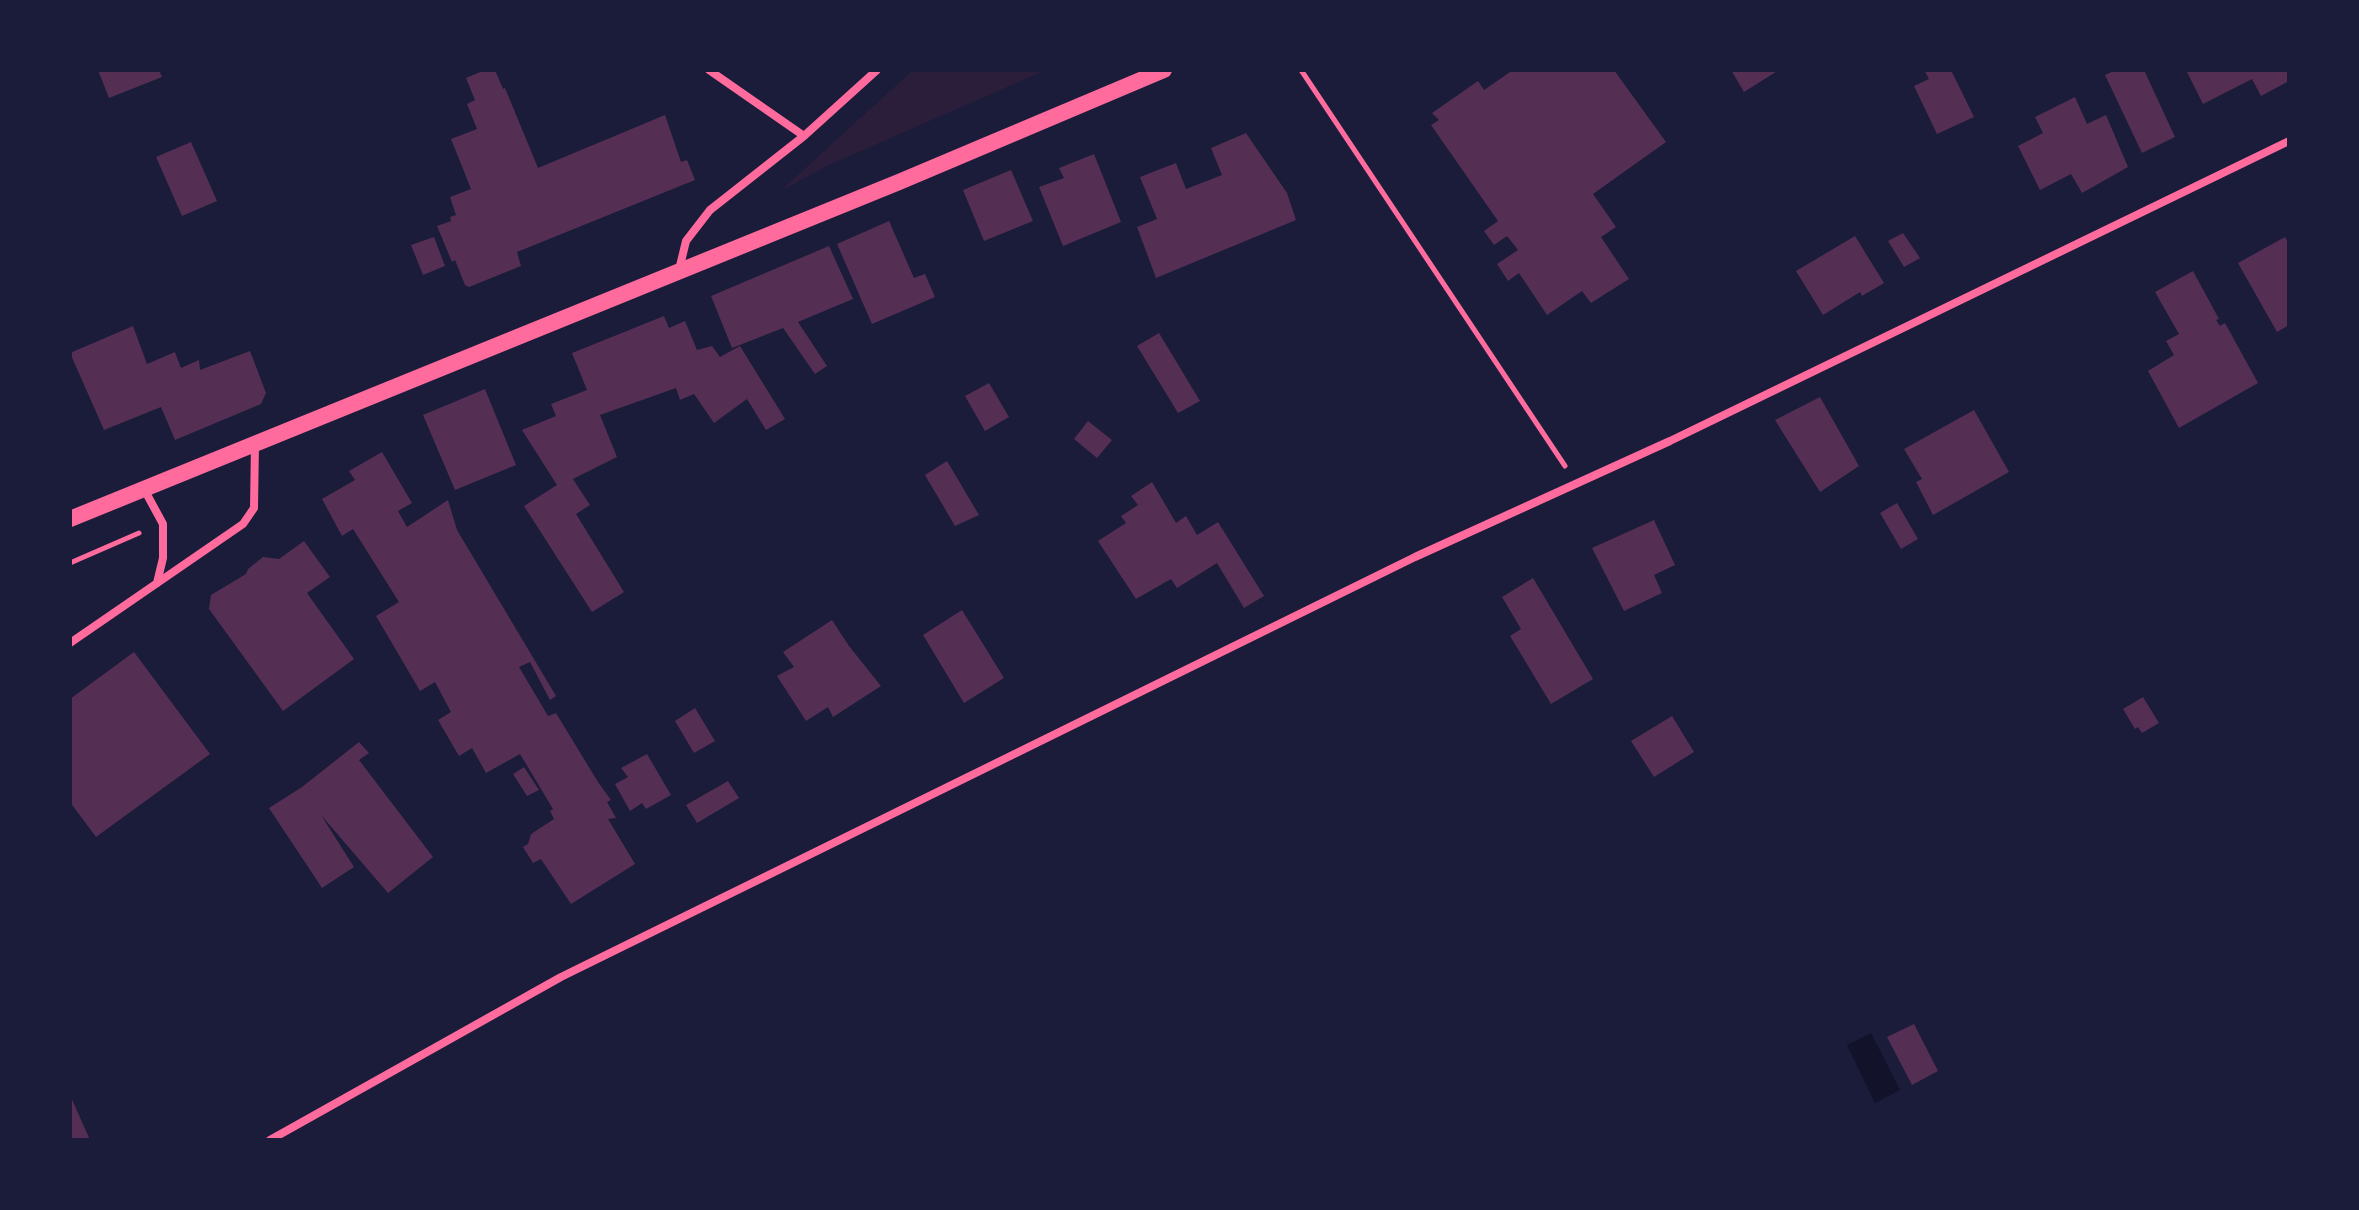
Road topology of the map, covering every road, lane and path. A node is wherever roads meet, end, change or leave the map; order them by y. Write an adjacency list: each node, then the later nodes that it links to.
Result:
1 (709, 70): 5 (street)
2 (877, 70): 5 (street)
3 (1164, 70): 7 (main road)
4 (1301, 70): 9 (path)
5 (804, 136): 7 (street)
6 (2289, 141): 9 (street)
7 (678, 272): 8 (main road)
8 (255, 442): 10 (main road); 13 (street)
9 (1576, 483): 15 (street)
10 (143, 489): 11 (main road); 12 (path); 13 (street)
11 (70, 519)
12 (70, 563)
13 (157, 583): 14 (street)
14 (70, 643)
15 (270, 1140)

